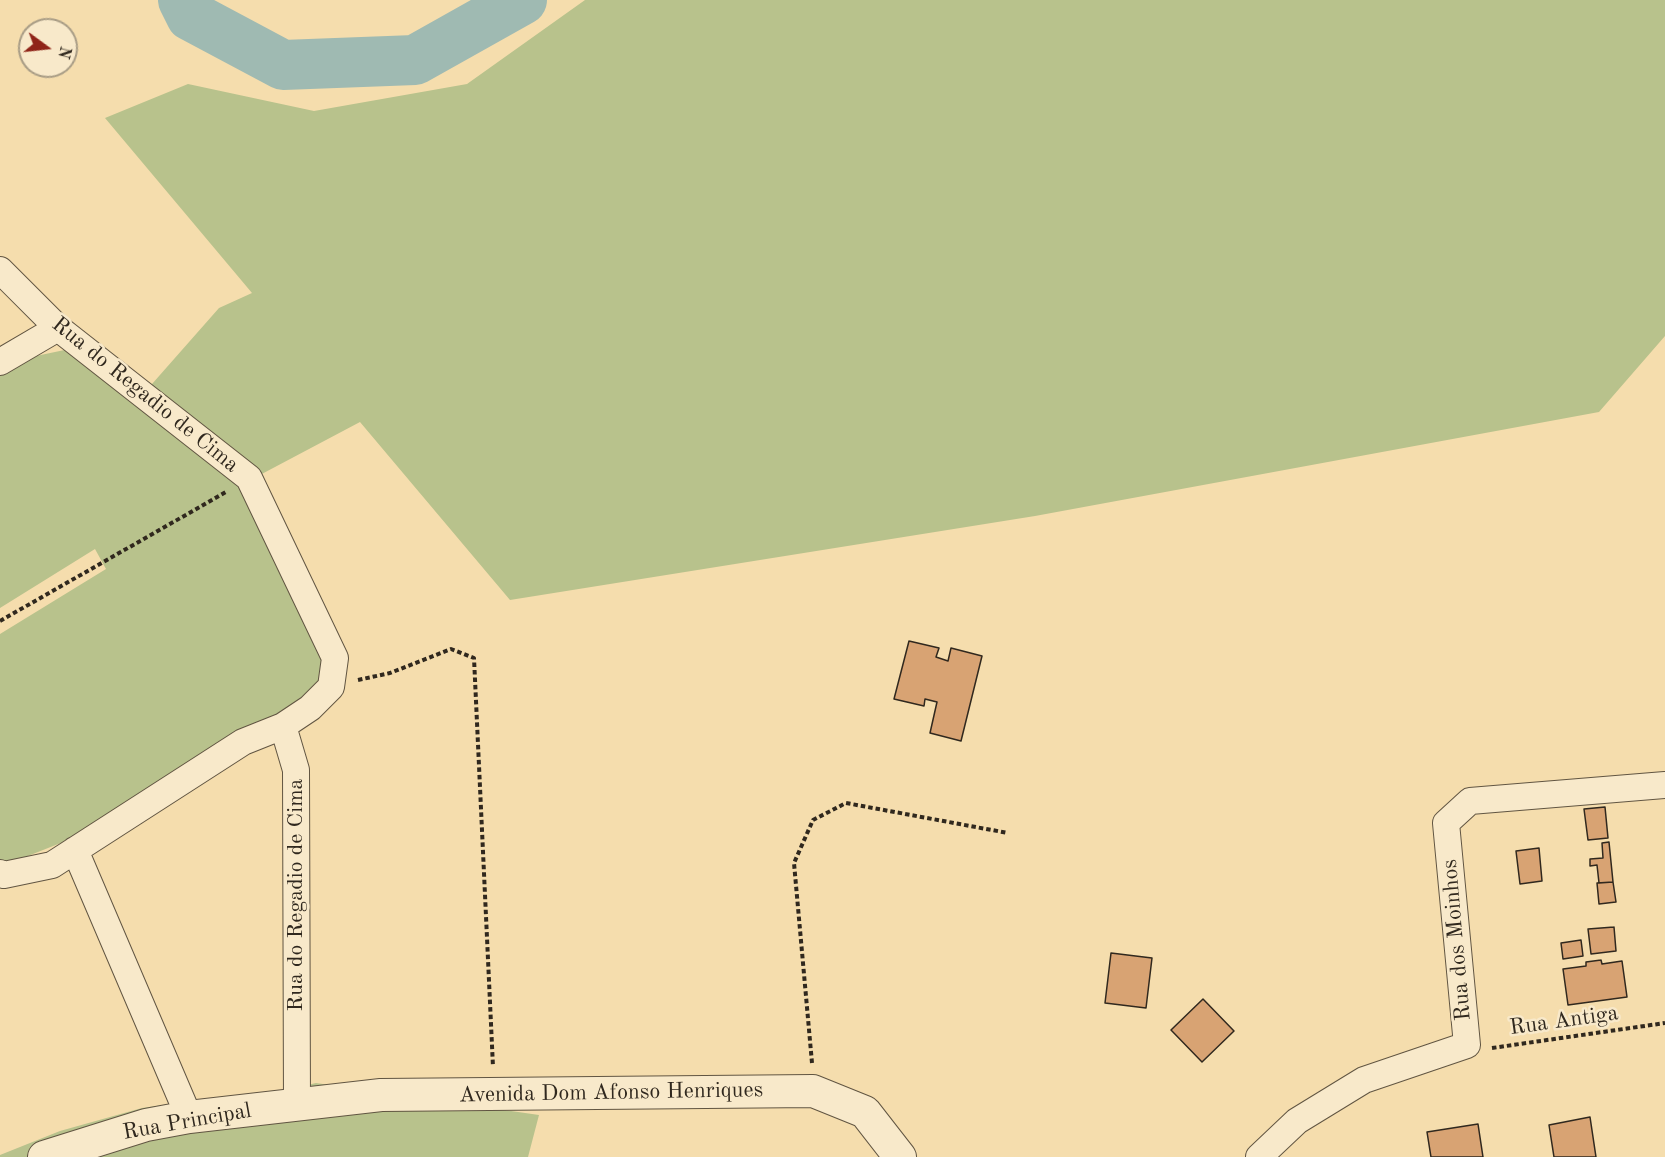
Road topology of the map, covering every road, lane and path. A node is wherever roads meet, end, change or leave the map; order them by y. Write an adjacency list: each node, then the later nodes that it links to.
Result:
1 (0, 270): 2 (street, Rua do Regadio de Cima)
2 (58, 328): 3 (street); 4 (street, Rua do Regadio de Cima)
3 (0, 362)
4 (249, 478): 5 (path); 6 (street, Rua do Regadio de Cima)
5 (0, 621)
6 (331, 687): 7 (street); 15 (path)
7 (283, 726): 10 (street); 16 (street, Rua do Regadio de Cima)
8 (1665, 785): 13 (street, Rua dos Moinhos)
9 (1008, 833): 14 (path)
10 (75, 850): 11 (street); 17 (street)
11 (0, 873)
12 (1665, 1023): 13 (path, Rua Antiga)
13 (1467, 1045): 20 (street, Rua dos Moinhos)
14 (813, 1091): 15 (street, Avenida Dom Afonso Henriques); 19 (street, Avenida Dom Afonso Henriques)
15 (495, 1094): 16 (street, Avenida Dom Afonso Henriques)
16 (297, 1105): 17 (street, Rua Principal)
17 (189, 1117): 18 (street, Rua Principal)
18 (44, 1157)
19 (900, 1157)
20 (1258, 1157)

